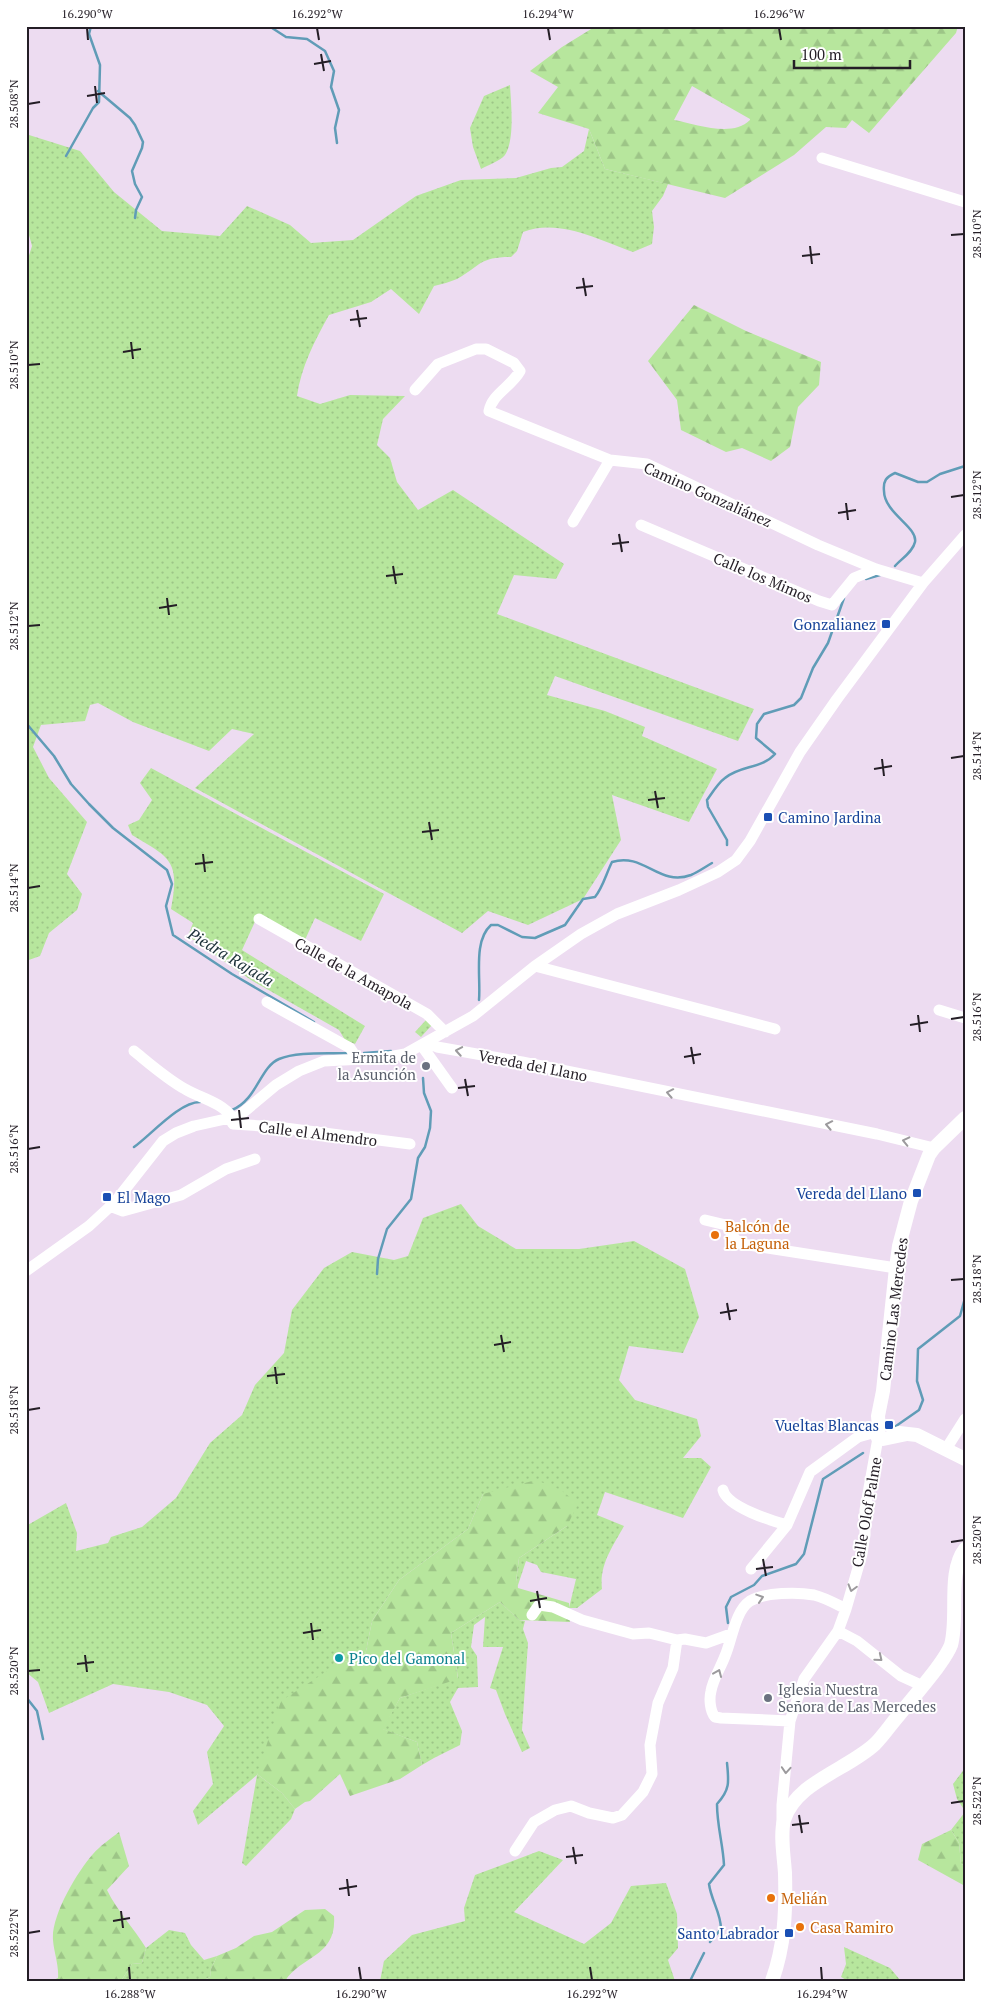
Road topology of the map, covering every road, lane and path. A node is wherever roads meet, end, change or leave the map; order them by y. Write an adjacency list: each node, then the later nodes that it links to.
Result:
1 (822, 158): 2 (street)
2 (965, 202)
3 (415, 390): 4 (street, Camino Gonzaliánez)
4 (610, 460): 5 (street); 8 (street, Camino Gonzaliánez)
5 (573, 522)
6 (641, 525): 8 (street, Calle los Mimos)
7 (965, 535): 9 (street)
8 (876, 569): 9 (street, Camino Gonzaliánez)
9 (922, 583): 11 (street)
10 (259, 919): 16 (street, Calle de la Amapola)
11 (535, 966): 15 (street); 16 (street)
12 (267, 1002): 19 (street)
13 (939, 1010): 14 (street)
14 (965, 1018)
15 (775, 1029)
16 (445, 1032): 17 (street)
17 (424, 1044): 19 (street); 20 (street); 24 (street, Vereda del Llano, one-way to 17)
18 (134, 1051): 21 (street, Calle el Almendro)
19 (354, 1059): 21 (street)
20 (452, 1088)
21 (230, 1117): 23 (street, Calle el Almendro); 26 (street)
22 (965, 1118): 24 (main road, Camino Las Mercedes)
23 (410, 1144)
24 (934, 1148): 28 (main road, Camino Las Mercedes)
25 (255, 1159): 26 (street)
26 (110, 1206): 29 (street)
27 (705, 1220): 28 (street)
28 (896, 1268): 31 (main road, Camino Las Mercedes)
29 (26, 1272)
30 (965, 1419): 32 (street)
31 (882, 1434): 32 (main road); 35 (street); 38 (street, Calle Olof Palme, one-way to 38)
32 (946, 1449): 33 (main road)
33 (965, 1459)
34 (723, 1490): 35 (street)
35 (787, 1525): 37 (street)
36 (965, 1549): 43 (main road)
37 (751, 1569)
38 (846, 1609): 40 (street, Calle Olof Palme); 41 (street, one-way to 38)
39 (532, 1616): 42 (street)
40 (838, 1632): 43 (street, one-way to 43); 44 (street, Calle Olof Palme)
41 (731, 1634): 42 (street); 44 (street, one-way to 41)
42 (677, 1640): 46 (street)
43 (923, 1686): 45 (main road)
44 (790, 1721): 45 (street, Calle Olof Palme, one-way to 45)
45 (783, 1827): 47 (main road)
46 (516, 1850)
47 (772, 1981)

